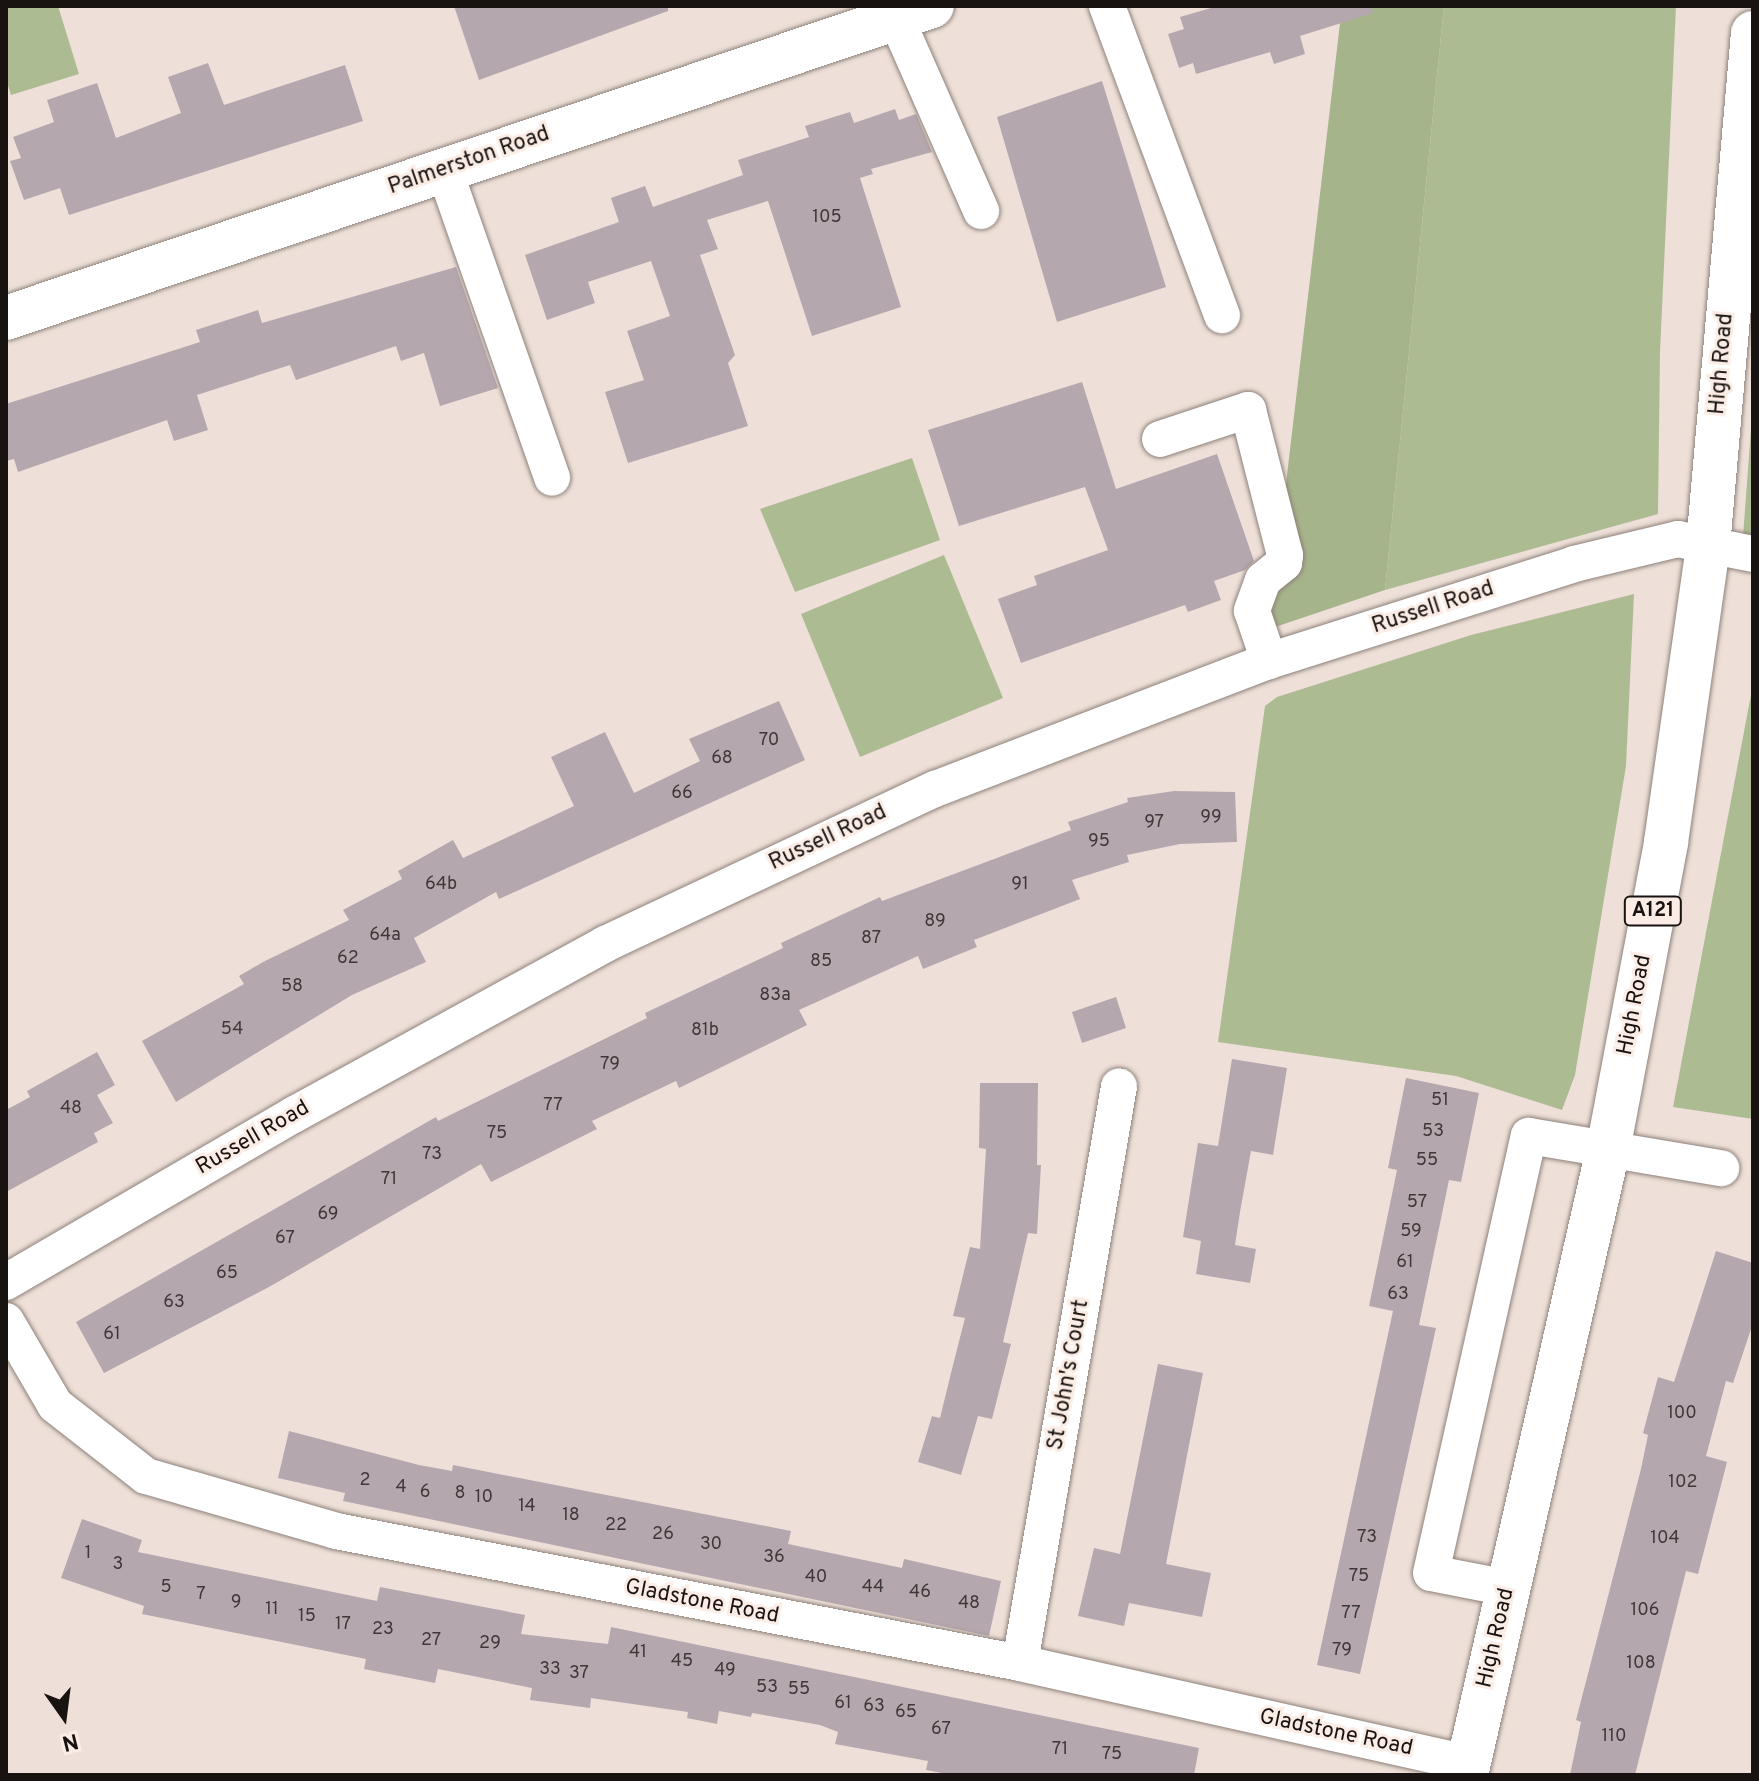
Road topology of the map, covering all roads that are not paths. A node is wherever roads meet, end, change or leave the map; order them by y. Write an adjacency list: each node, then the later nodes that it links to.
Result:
1 (1107, 6): 6 (street)
2 (914, 12): 4 (main road, Palmerston Road); 5 (street)
3 (1753, 33): 10 (main road, High Road / A121)
4 (444, 169): 7 (main road, Palmerston Road); 9 (street)
5 (981, 211)
6 (1222, 315)
7 (6, 318)
8 (1160, 439): 12 (street)
9 (552, 478)
10 (1708, 546): 11 (street, Russell Road); 12 (street, Russell Road); 14 (main road, High Road / A121)
11 (1753, 554)
12 (1269, 661): 16 (street, Russell Road)
13 (1119, 1086): 19 (street, St John's Court)
14 (1608, 1150): 15 (street); 18 (main road, High Road / A121); 18 (street)
15 (1721, 1168)
16 (6, 1282)
17 (6, 1321): 19 (street, Gladstone Road)
18 (1508, 1588): 20 (main road, High Road / A121)
19 (1020, 1663): 20 (street, Gladstone Road)
20 (1467, 1769)

